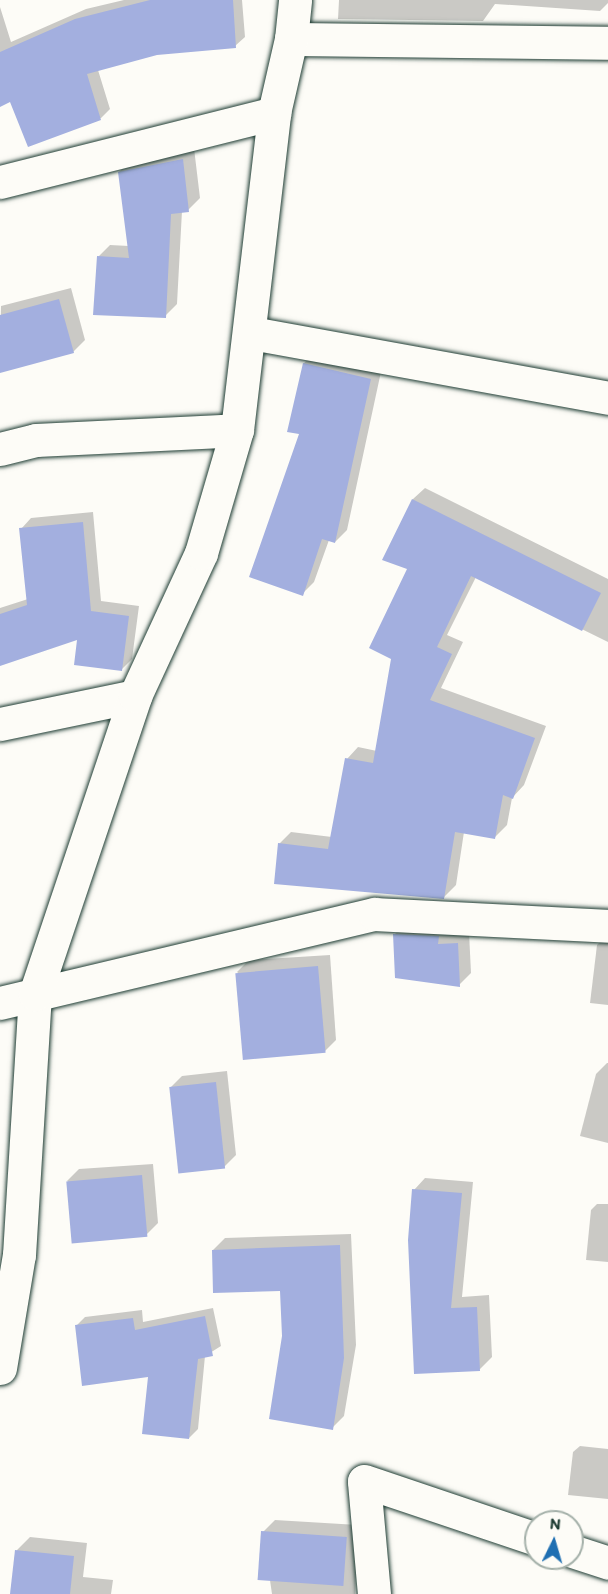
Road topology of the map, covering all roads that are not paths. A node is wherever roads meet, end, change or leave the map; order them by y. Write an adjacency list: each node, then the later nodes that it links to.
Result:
1 (295, 0): 2 (street)
2 (291, 39): 3 (street); 4 (street)
3 (608, 43)
4 (274, 113): 5 (street); 6 (street)
5 (0, 182)
6 (251, 333): 7 (street); 8 (street)
7 (608, 398)
8 (237, 430): 9 (street); 10 (street)
9 (0, 449)
10 (135, 696): 11 (street); 13 (street)
11 (0, 724)
12 (608, 926): 13 (street)
13 (35, 994): 14 (street); 15 (street)
14 (0, 1003)
15 (0, 1368)
16 (524, 1535): 19 (street)
17 (584, 1555): 18 (street)
18 (608, 1563)
19 (374, 1594)

